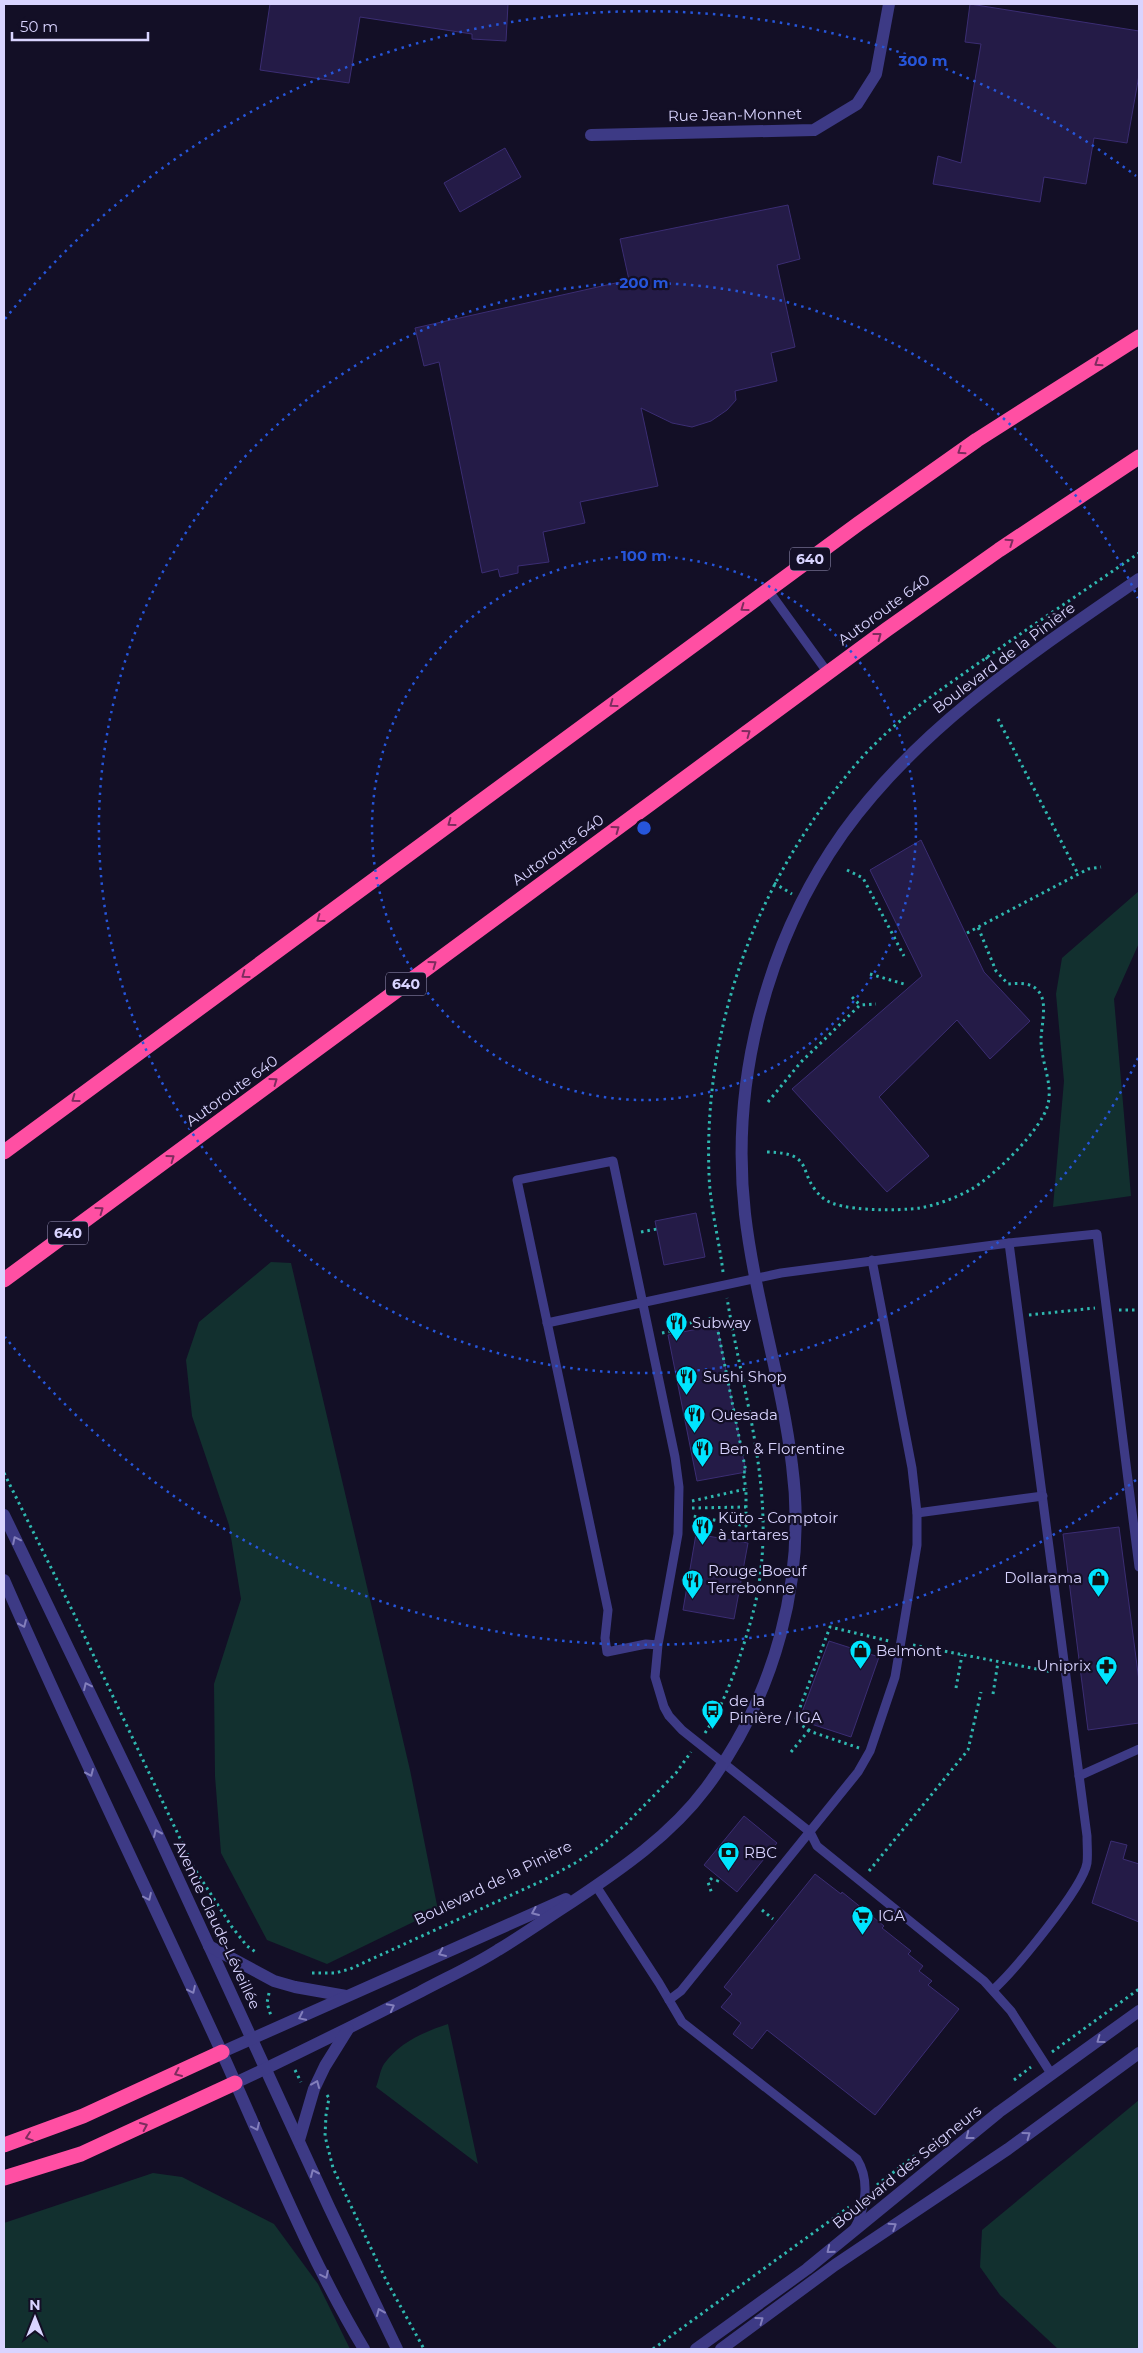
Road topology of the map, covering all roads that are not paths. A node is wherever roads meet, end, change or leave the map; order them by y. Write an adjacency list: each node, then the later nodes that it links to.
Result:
1 (889, 4): 2 (street, Rue Jean-Monnet)
2 (591, 135)
3 (1139, 337): 6 (highway, 640, one-way to 6)
4 (1139, 457): 7 (highway, Autoroute 640 / 640, one-way to 4)
5 (1139, 579): 11 (street, Boulevard de la Pinière)
6 (768, 590): 7 (lane); 8 (highway, 640, one-way to 8)
7 (828, 673): 12 (highway, Autoroute 640 / 640, one-way to 7)
8 (4, 1152)
9 (1009, 1243): 10 (lane); 15 (lane); 18 (lane)
10 (872, 1260): 11 (lane); 16 (lane)
11 (756, 1278): 13 (lane); 22 (street, Boulevard de la Pinière)
12 (4, 1280)
13 (643, 1302): 14 (lane); 14 (lane); 20 (lane)
14 (547, 1323): 20 (lane)
15 (1043, 1496): 16 (lane); 23 (lane)
16 (917, 1513): 24 (lane)
17 (4, 1515): 26 (street, Avenue Claude-Léveillée, one-way to 17)
18 (1139, 1567)
19 (4, 1580): 33 (street, one-way to 33)
20 (658, 1645): 22 (lane)
21 (1139, 1749): 23 (lane)
22 (723, 1763): 24 (lane); 25 (street, Boulevard de la Pinière)
23 (1079, 1776): 27 (lane)
24 (810, 1832): 27 (lane); 29 (lane)
25 (596, 1886): 28 (street, Boulevard de la Pinière, one-way to 28); 29 (lane); 31 (street, Boulevard de la Pinière, one-way to 25)
26 (209, 1946): 28 (street); 32 (street, Avenue Claude-Léveillée)
27 (993, 1990): 36 (lane)
28 (346, 1996): 32 (street, Boulevard de la Pinière, one-way to 32)
29 (669, 2000): 41 (lane)
30 (1139, 2010): 36 (street, Boulevard des Seigneurs, one-way to 36)
31 (348, 2029): 35 (street, Boulevard de la Pinière); 38 (street, one-way to 31)
32 (252, 2040): 33 (street, Boulevard de la Pinière); 35 (street, Avenue Claude-Léveillée)
33 (222, 2052): 37 (street); 39 (highway, one-way to 39)
34 (1139, 2053): 45 (street, one-way to 34)
35 (265, 2069): 37 (street, Boulevard de la Pinière); 38 (street, Avenue Claude-Léveillée)
36 (1052, 2075): 41 (street, Boulevard des Seigneurs, one-way to 41)
37 (235, 2083): 40 (highway, one-way to 37); 42 (street, one-way to 42)
38 (299, 2140): 43 (street, Avenue Claude-Léveillée, one-way to 38)
39 (4, 2145)
40 (4, 2178)
41 (850, 2234): 44 (street, Boulevard des Seigneurs, one-way to 44)
42 (364, 2349)
43 (397, 2349)
44 (696, 2349)
45 (721, 2349)

